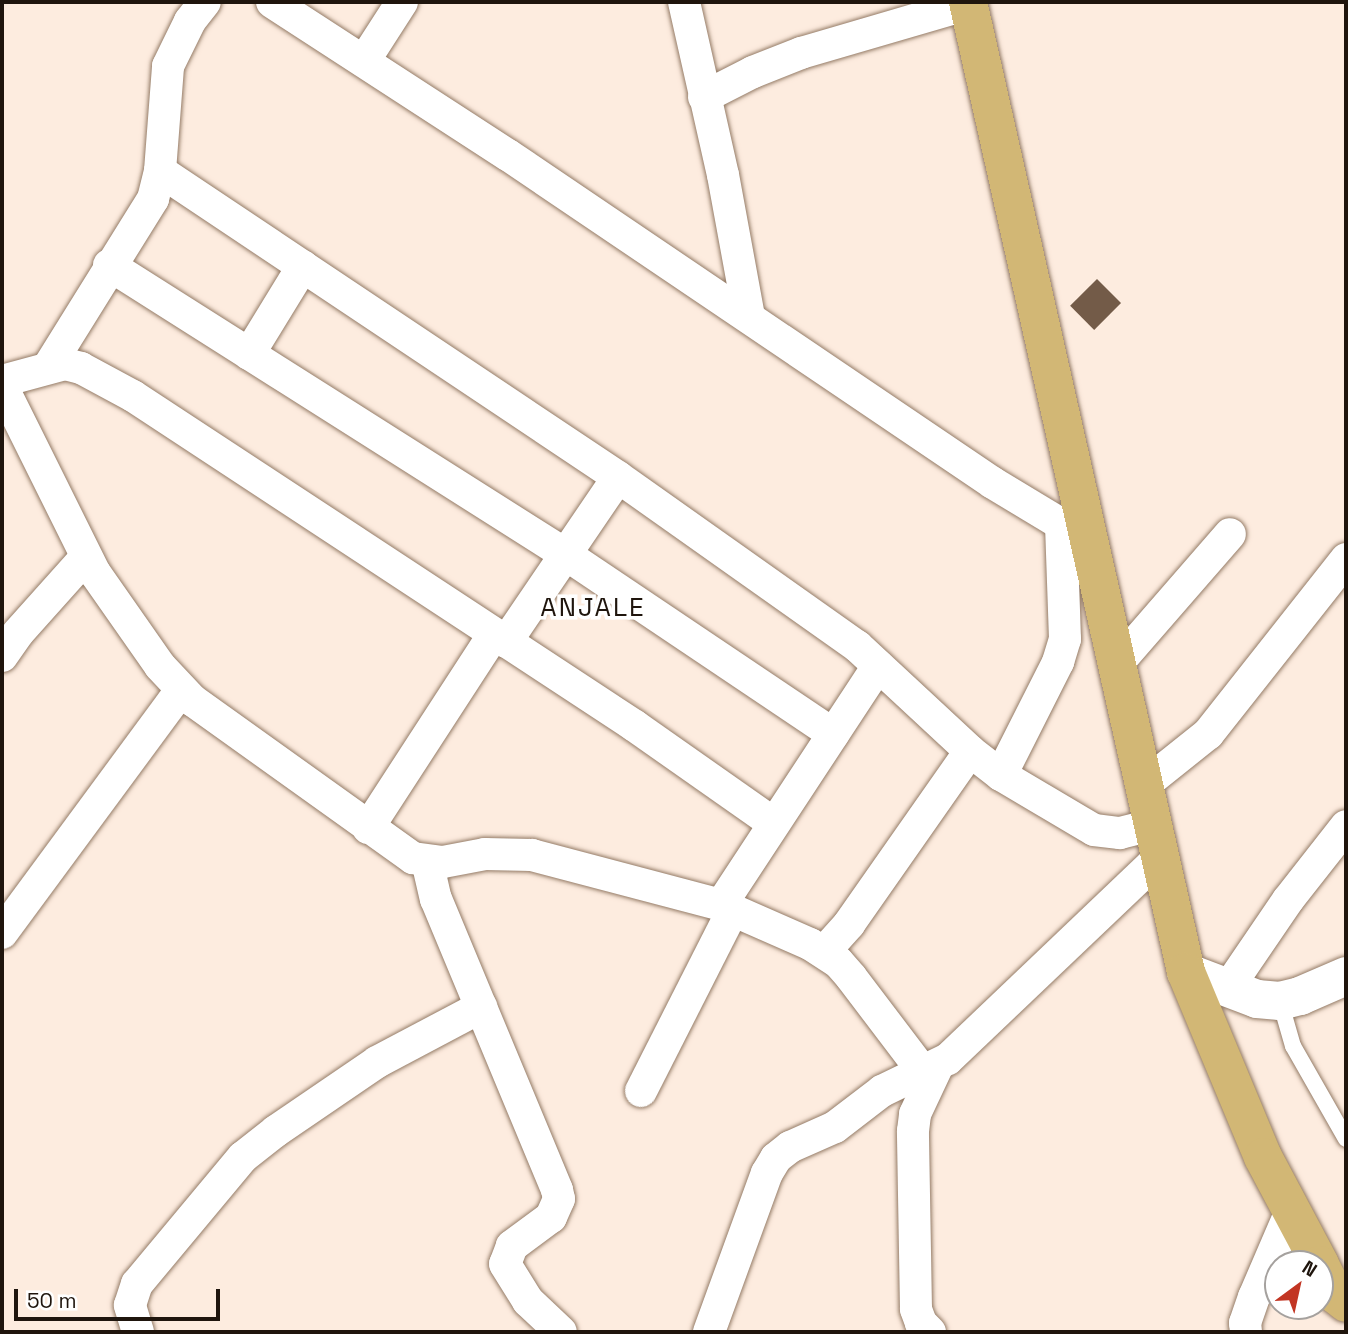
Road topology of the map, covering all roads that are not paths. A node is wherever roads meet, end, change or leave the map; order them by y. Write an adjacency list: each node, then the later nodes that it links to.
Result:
1 (205, 2): 8 (street)
2 (272, 2): 6 (street)
3 (402, 2): 6 (street)
4 (684, 2): 7 (street)
5 (969, 3): 7 (street); 16 (main road)
6 (364, 61): 11 (street)
7 (704, 97): 11 (street)
8 (160, 171): 9 (street); 10 (street)
9 (109, 265): 12 (street); 13 (street)
10 (303, 266): 12 (street); 15 (street)
11 (749, 317): 16 (street)
12 (249, 354): 18 (street)
13 (49, 366): 14 (street); 21 (street)
14 (2, 383): 19 (street)
15 (618, 477): 18 (street); 24 (street)
16 (1075, 533): 23 (main road); 28 (street)
17 (1230, 534): 23 (street)
18 (565, 554): 21 (street); 26 (street)
19 (86, 557): 22 (street); 25 (street)
20 (1346, 559): 29 (street)
21 (500, 638): 30 (street); 32 (street)
22 (2, 656)
23 (1117, 664): 29 (main road)
24 (878, 666): 26 (street); 27 (street)
25 (181, 690): 32 (street); 36 (street)
26 (833, 734): 30 (street)
27 (970, 751): 28 (street); 37 (street)
28 (1001, 775): 33 (street)
29 (1144, 785): 33 (main road)
30 (774, 824): 35 (street)
31 (1346, 826): 40 (street)
32 (368, 828): 34 (street)
33 (1156, 841): 38 (main road); 43 (street)
34 (427, 861): 35 (street); 42 (street)
35 (727, 908): 37 (street); 44 (street)
36 (2, 930)
37 (824, 952): 43 (street)
38 (1186, 972): 40 (main road); 46 (main road)
39 (1346, 976): 41 (main road)
40 (1228, 988): 41 (main road)
41 (1280, 1000): 45 (lane)
42 (481, 1007): 48 (street); 49 (street)
43 (930, 1068): 50 (street); 51 (street)
44 (641, 1091)
45 (1346, 1139)
46 (1291, 1211): 47 (main road); 52 (street)
47 (1312, 1250)
48 (138, 1332)
49 (561, 1332)
50 (709, 1332)
51 (930, 1332)
52 (1246, 1332)

